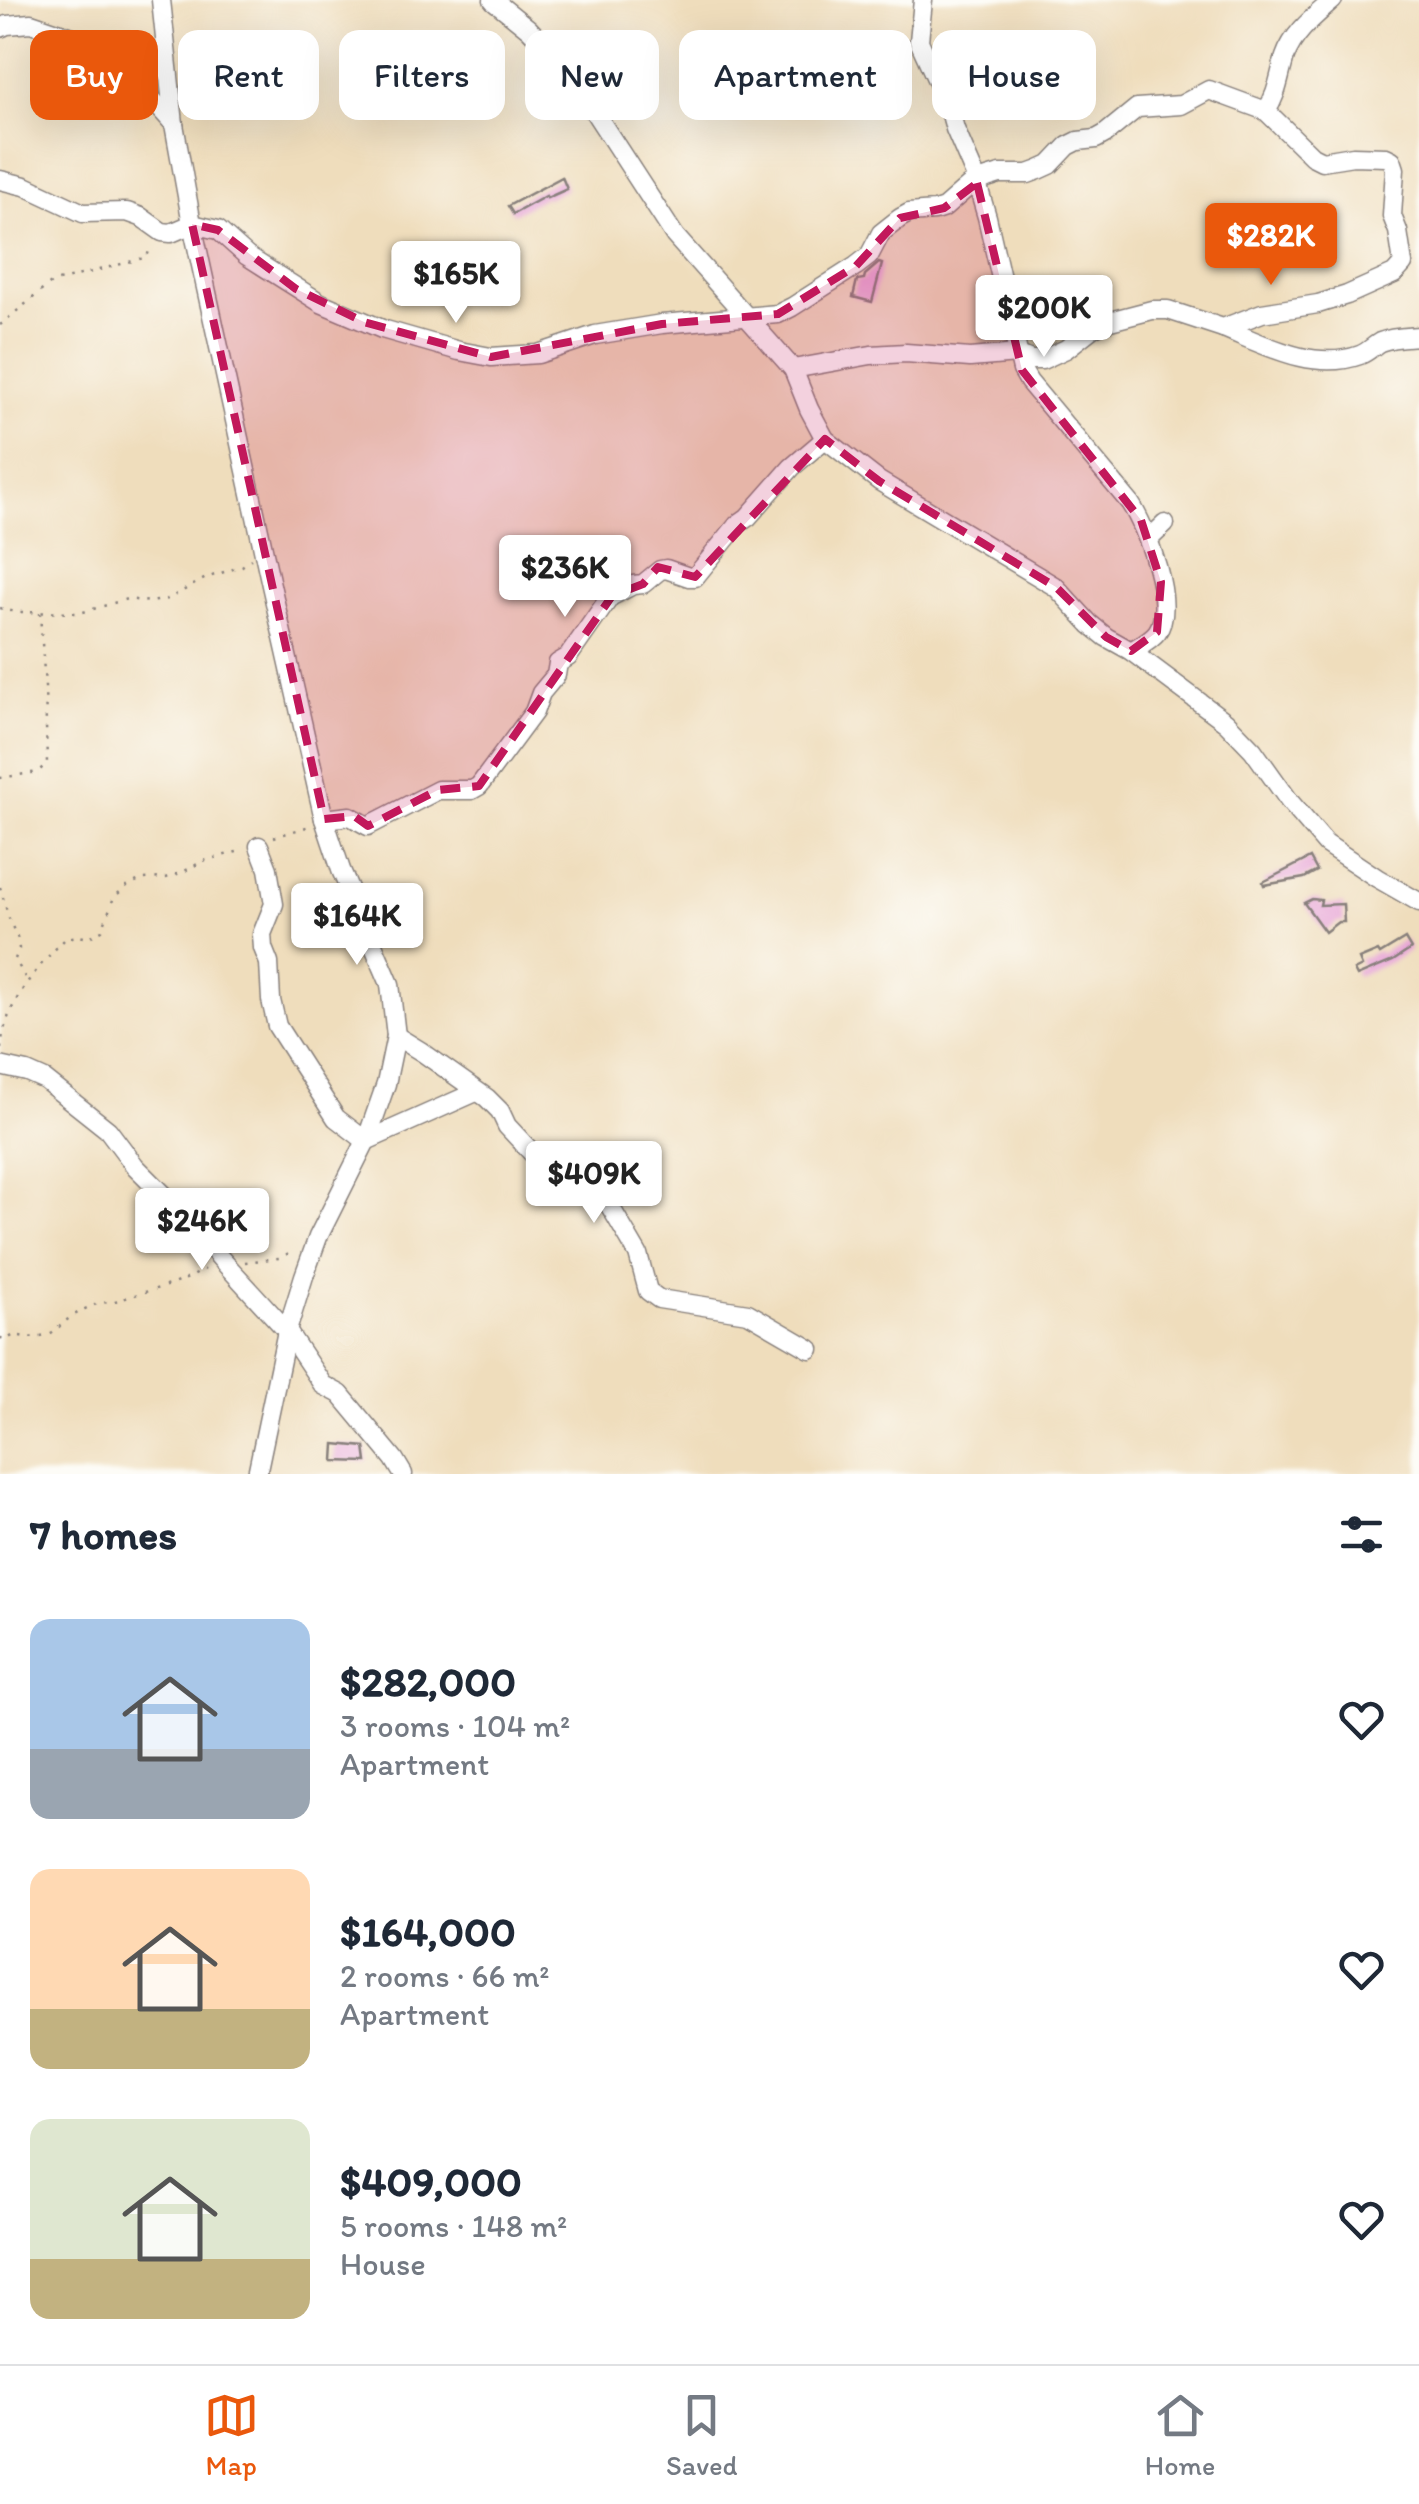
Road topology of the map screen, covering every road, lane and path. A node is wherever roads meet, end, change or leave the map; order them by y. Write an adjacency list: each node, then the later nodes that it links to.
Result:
1 (162, 0): 7 (street)
2 (493, 0): 12 (street)
3 (923, 0): 9 (street)
4 (1333, 0): 6 (street)
5 (0, 28): 7 (street)
6 (1266, 111): 9 (street); 14 (street)
7 (174, 124): 10 (street)
8 (0, 180): 11 (street)
9 (977, 182): 12 (street); 16 (street)
10 (192, 224): 11 (street); 12 (street); 21 (street)
11 (156, 227): 13 (path)
12 (746, 315): 17 (street)
13 (0, 325)
14 (1223, 328): 15 (street); 16 (street)
15 (1419, 336)
16 (1016, 354): 17 (street); 20 (street)
17 (793, 370): 18 (street)
18 (826, 439): 24 (street); 26 (street)
19 (1165, 524): 20 (street)
20 (1149, 539): 24 (street)
21 (264, 556): 23 (path); 26 (street)
22 (0, 608): 23 (path)
23 (40, 612): 25 (path)
24 (1131, 651): 29 (street)
25 (0, 778)
26 (324, 819): 27 (path); 31 (street)
27 (260, 846): 30 (path); 35 (street)
28 (0, 887): 30 (path)
29 (1419, 902)
30 (28, 984): 32 (path)
31 (396, 1036): 34 (street); 35 (street)
32 (0, 1056)
33 (0, 1066): 37 (street)
34 (476, 1092): 35 (street); 40 (street)
35 (366, 1140): 36 (street)
36 (318, 1237): 37 (path); 38 (street)
37 (222, 1260): 38 (street); 39 (path)
38 (287, 1330): 41 (street); 42 (street)
39 (0, 1338)
40 (810, 1349)
41 (256, 1474)
42 (403, 1474)

